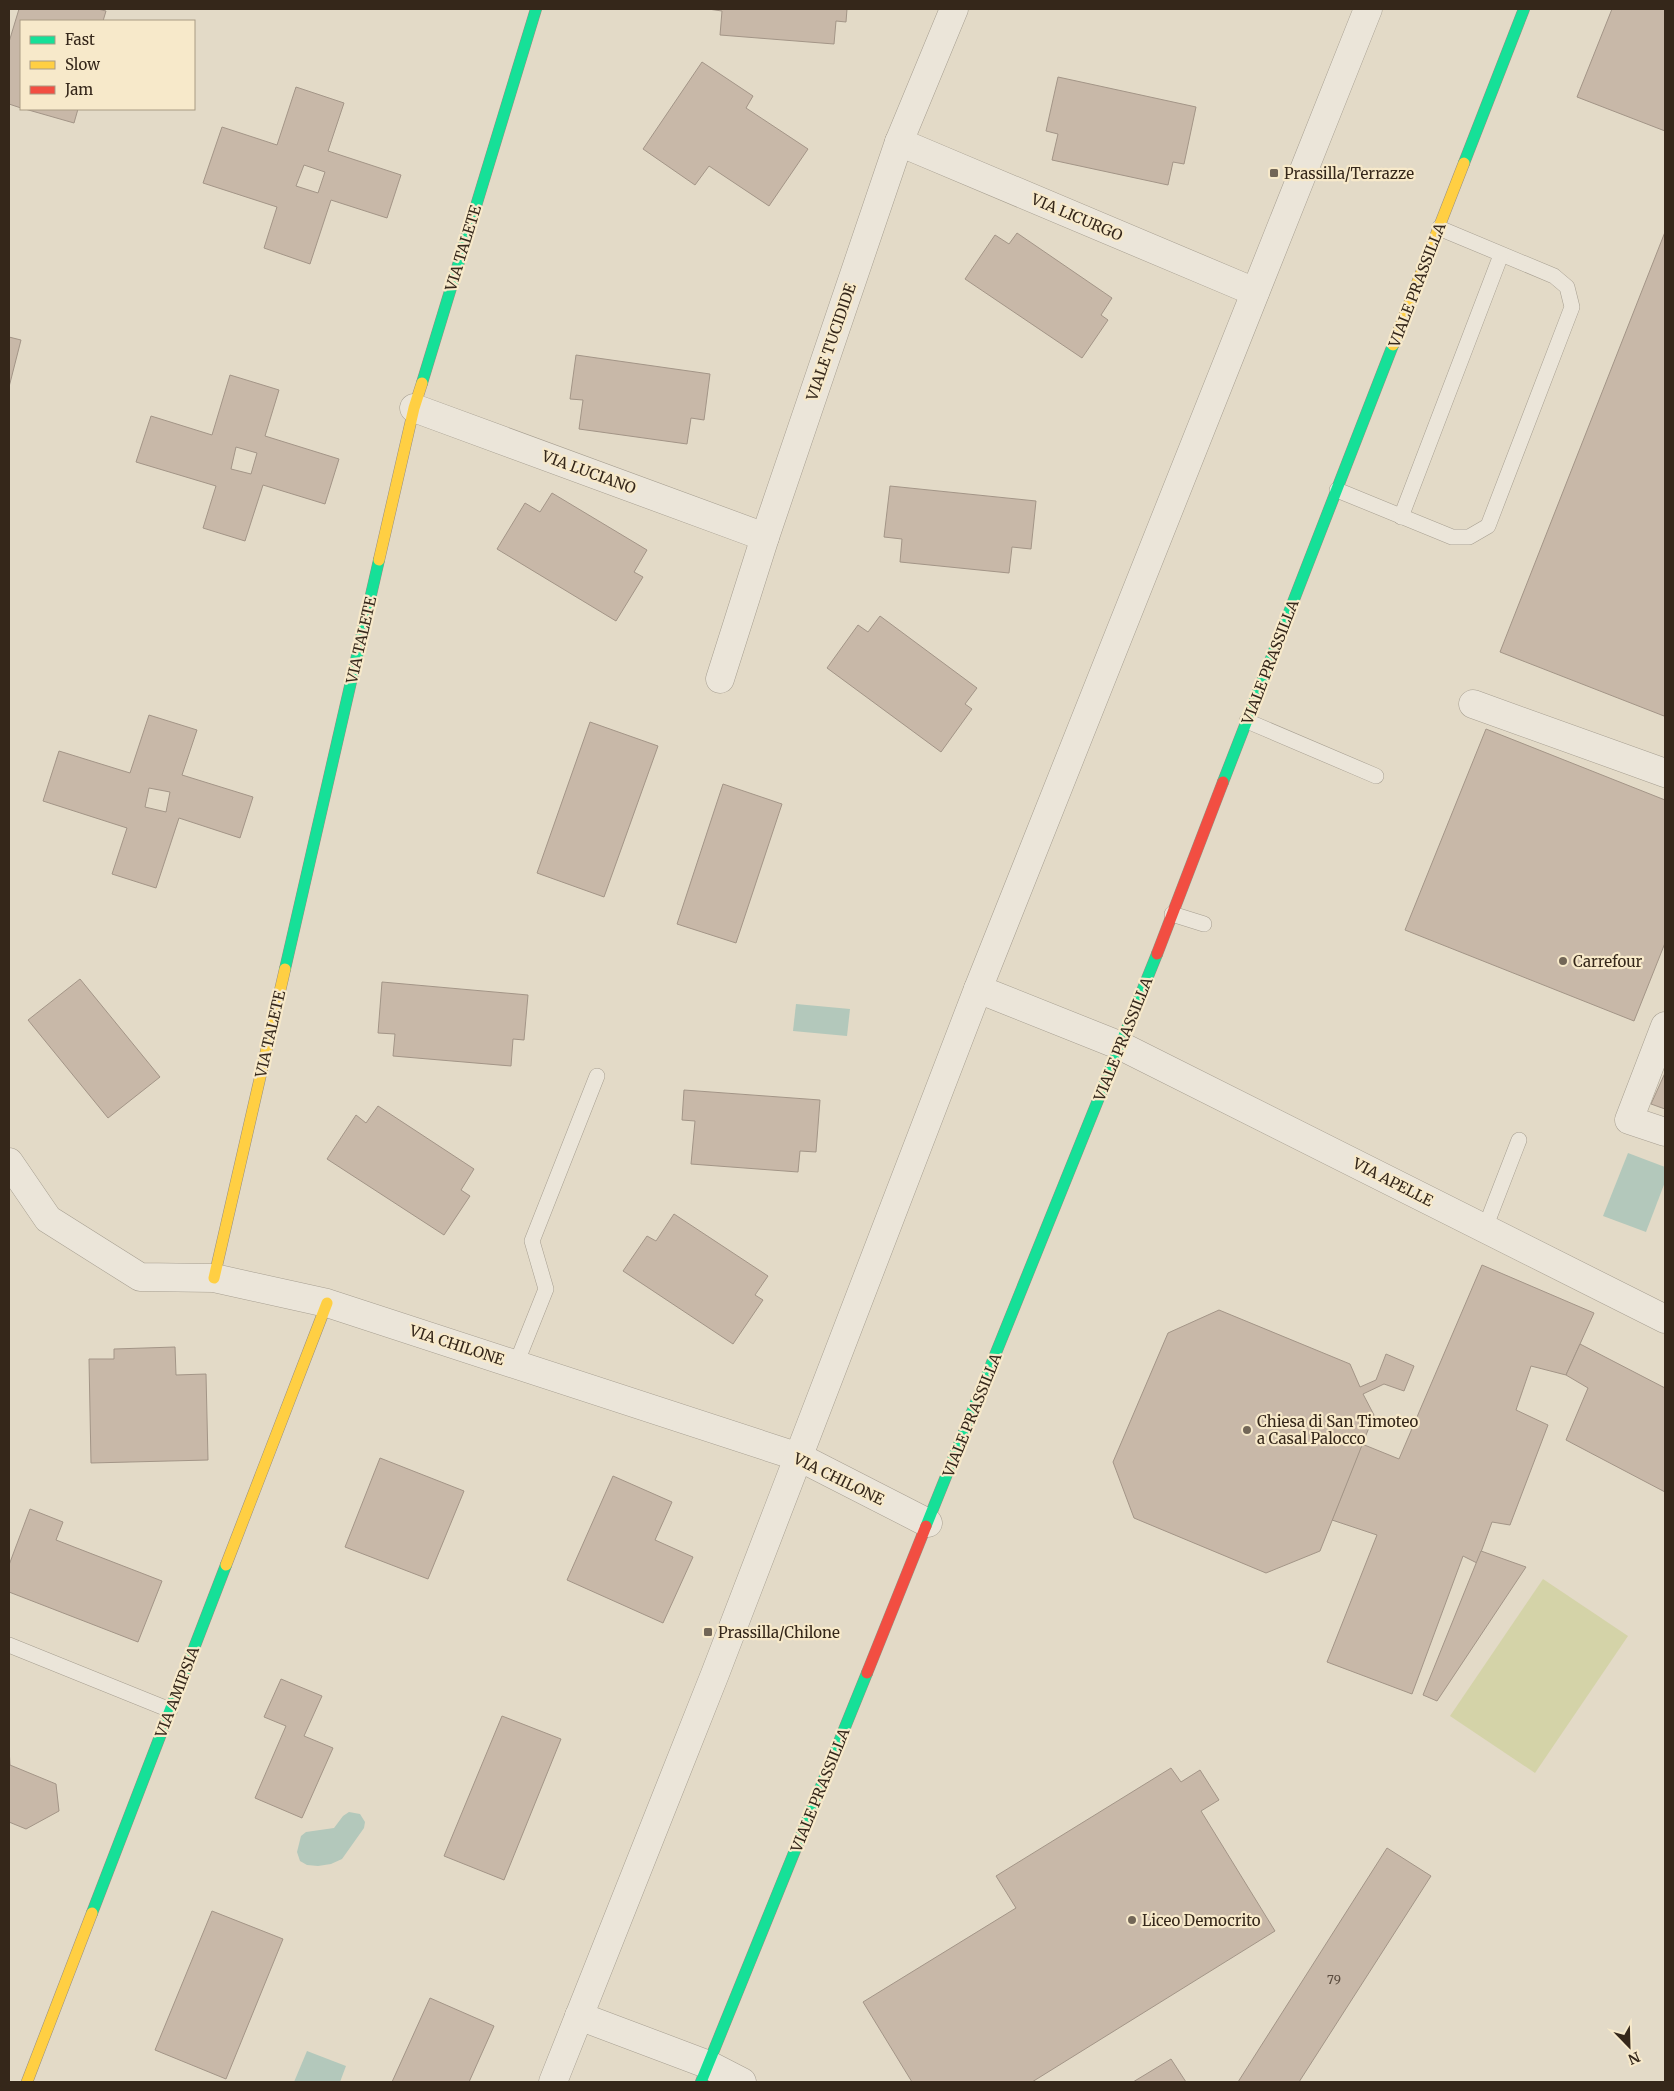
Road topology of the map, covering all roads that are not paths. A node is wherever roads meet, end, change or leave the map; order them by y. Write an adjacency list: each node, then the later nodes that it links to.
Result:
1 (536, 9): 9 (street, VIA TALETE)
2 (954, 9): 5 (street, VIALE TUCIDIDE)
3 (1368, 9): 8 (street)
4 (1524, 9): 6 (street, VIALE PRASSILLA)
5 (899, 142): 8 (street, VIA LICURGO); 12 (street, VIALE TUCIDIDE)
6 (1439, 228): 7 (lane); 10 (street, VIALE PRASSILLA)
7 (1501, 255): 11 (lane); 11 (lane)
8 (1255, 292): 20 (street)
9 (414, 408): 12 (street, VIA LUCIANO); 28 (street, VIA TALETE)
10 (1337, 490): 11 (lane); 15 (street, VIALE PRASSILLA)
11 (1402, 517)
12 (765, 537): 13 (street, VIALE TUCIDIDE)
13 (720, 679)
14 (1473, 704): 16 (street)
15 (1247, 721): 17 (lane); 18 (street, VIALE PRASSILLA)
16 (1665, 774)
17 (1376, 776)
18 (1172, 914): 19 (lane); 22 (street, VIALE PRASSILLA)
19 (1204, 924)
20 (978, 988): 22 (street, VIA APELLE); 32 (street)
21 (1665, 1026): 24 (street)
22 (1121, 1046): 27 (street, VIA APELLE); 33 (street, VIALE PRASSILLA)
23 (597, 1076): 31 (lane)
24 (1665, 1132)
25 (1518, 1140): 27 (lane)
26 (9, 1162): 28 (street, VIA CHILONE)
27 (1485, 1228): 30 (street, VIA APELLE)
28 (214, 1278): 29 (street, VIA CHILONE)
29 (327, 1302): 31 (street, VIA CHILONE); 35 (street, VIA AMIPSIA)
30 (1665, 1316)
31 (516, 1364): 32 (street, VIA CHILONE)
32 (798, 1457): 33 (street, VIA CHILONE); 36 (street)
33 (928, 1523): 37 (street, VIALE PRASSILLA)
34 (9, 1645): 35 (lane)
35 (170, 1710): 38 (street, VIA AMIPSIA)
36 (579, 2016): 37 (street); 39 (street)
37 (705, 2073): 40 (street)
38 (27, 2082)
39 (553, 2082)
40 (742, 2082)

